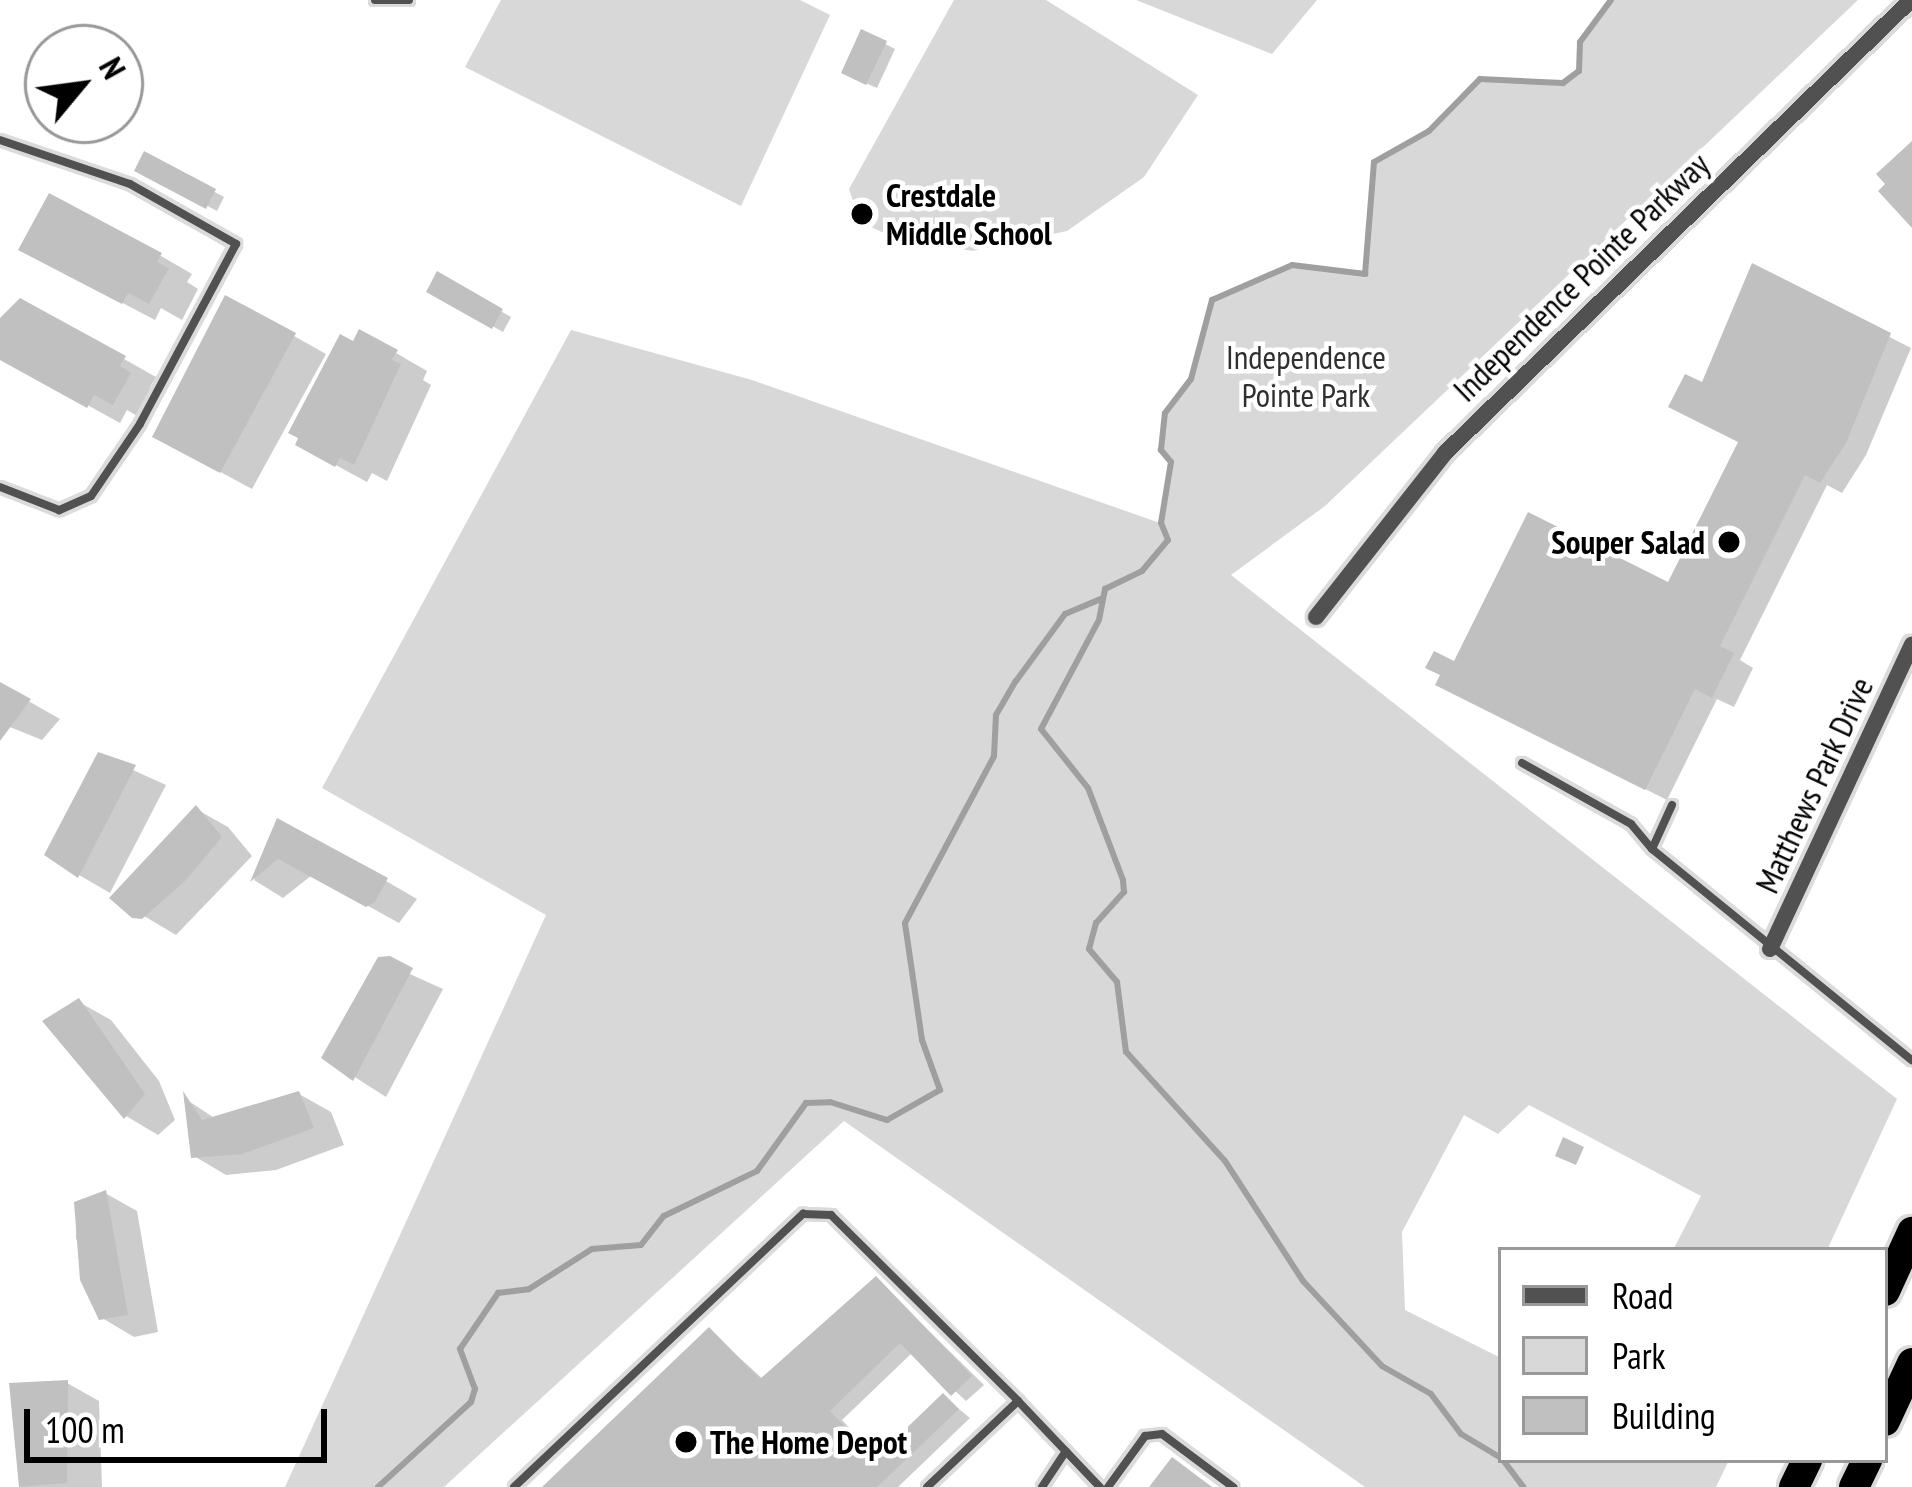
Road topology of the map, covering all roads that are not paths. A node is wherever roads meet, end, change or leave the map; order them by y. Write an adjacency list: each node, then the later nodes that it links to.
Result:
1 (375, 0): 2 (lane)
2 (409, 0)
3 (1911, 0): 6 (street, Independence Pointe Parkway)
4 (0, 140): 5 (lane)
5 (0, 487)
6 (1316, 617)
7 (1912, 645): 11 (street, Matthews Park Drive)
8 (1522, 763): 10 (lane)
9 (1672, 805): 10 (lane)
10 (1652, 849): 11 (lane)
11 (1770, 949): 12 (lane)
12 (1912, 1060)
13 (1912, 1232): 14 (highway)
14 (1888, 1284)
15 (1912, 1364): 17 (highway)
16 (1018, 1401): 18 (lane); 19 (lane); 20 (lane)
17 (1888, 1415)
18 (1066, 1451): 21 (lane); 22 (lane)
19 (514, 1487)
20 (927, 1487)
21 (1042, 1487)
22 (1104, 1487): 23 (lane)
23 (1233, 1487)

